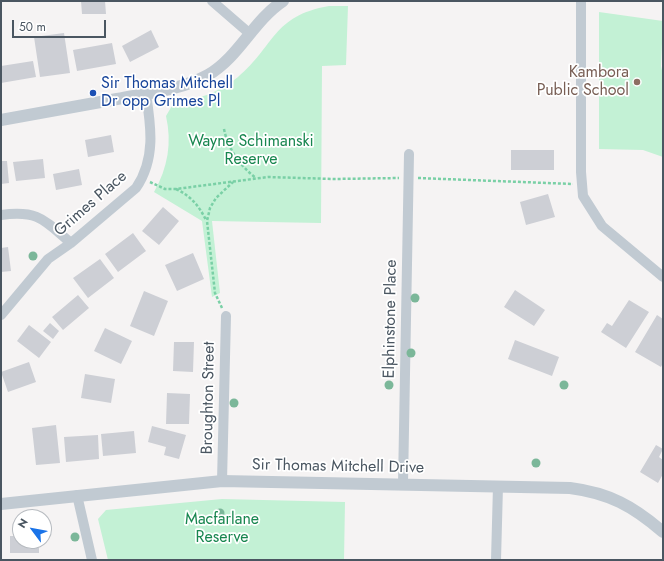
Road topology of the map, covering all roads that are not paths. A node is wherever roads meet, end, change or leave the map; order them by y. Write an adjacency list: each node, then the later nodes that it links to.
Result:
1 (212, 1): 4 (street)
2 (283, 1): 4 (street)
3 (581, 1): 10 (street)
4 (249, 33): 5 (street)
5 (146, 94): 6 (street); 9 (street, Grimes Place)
6 (1, 120)
7 (409, 154): 14 (street, Elphinstone Place)
8 (1, 215): 9 (street)
9 (71, 243): 11 (street, Grimes Place)
10 (663, 277)
11 (1, 315)
12 (226, 316): 13 (street, Broughton Street)
13 (222, 481): 14 (street, Sir Thomas Mitchell Drive); 16 (street, Sir Thomas Mitchell Drive)
14 (403, 484): 15 (street, Sir Thomas Mitchell Drive)
15 (498, 486): 18 (street, Sir Thomas Mitchell Drive); 20 (street)
16 (76, 495): 17 (street, Sir Thomas Mitchell Drive); 19 (street)
17 (1, 504)
18 (663, 532)
19 (92, 560)
20 (496, 560)

